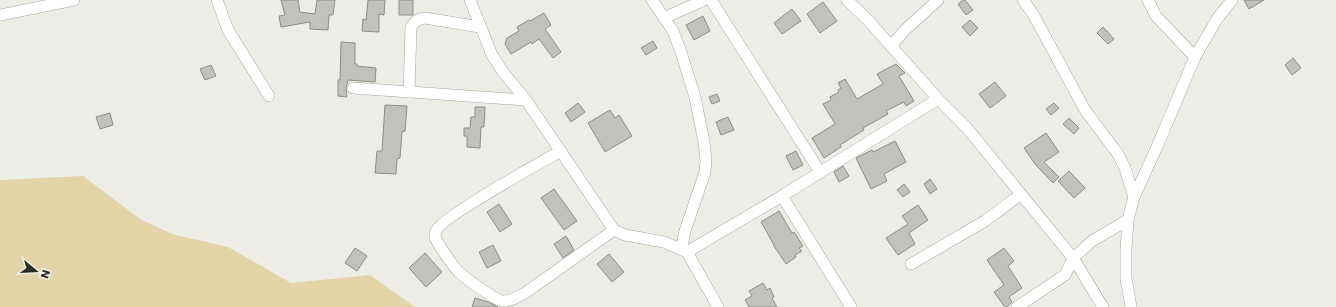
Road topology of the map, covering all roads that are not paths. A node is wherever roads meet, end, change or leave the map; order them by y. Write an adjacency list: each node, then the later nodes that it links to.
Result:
1 (74, 0): 12 (street)
2 (218, 0): 19 (street)
3 (470, 0): 14 (street)
4 (652, 0): 13 (street)
5 (704, 0): 13 (street)
6 (711, 0): 23 (street)
7 (847, 0): 15 (street)
8 (938, 0): 15 (street)
9 (1023, 0): 26 (street)
10 (1148, 0): 16 (street)
11 (1232, 0): 16 (street)
12 (0, 16)
13 (664, 18): 29 (street)
14 (480, 27): 18 (street); 21 (street)
15 (891, 46): 20 (street)
16 (1195, 57): 26 (street)
17 (352, 88): 18 (street)
18 (409, 92): 21 (street)
19 (269, 96)
20 (938, 99): 23 (street); 24 (street)
21 (526, 100): 22 (street)
22 (561, 151): 28 (street); 28 (street)
23 (820, 172): 25 (street)
24 (1020, 195): 30 (street); 31 (street)
25 (782, 196): 29 (street); 33 (street)
26 (1134, 196): 27 (street)
27 (1128, 220): 30 (street); 36 (street)
28 (614, 230): 29 (street)
29 (684, 251): 32 (street)
30 (1073, 258): 34 (street); 35 (street)
31 (911, 264)
32 (718, 307)
33 (851, 307)
34 (1017, 307)
35 (1103, 307)
36 (1131, 307)

